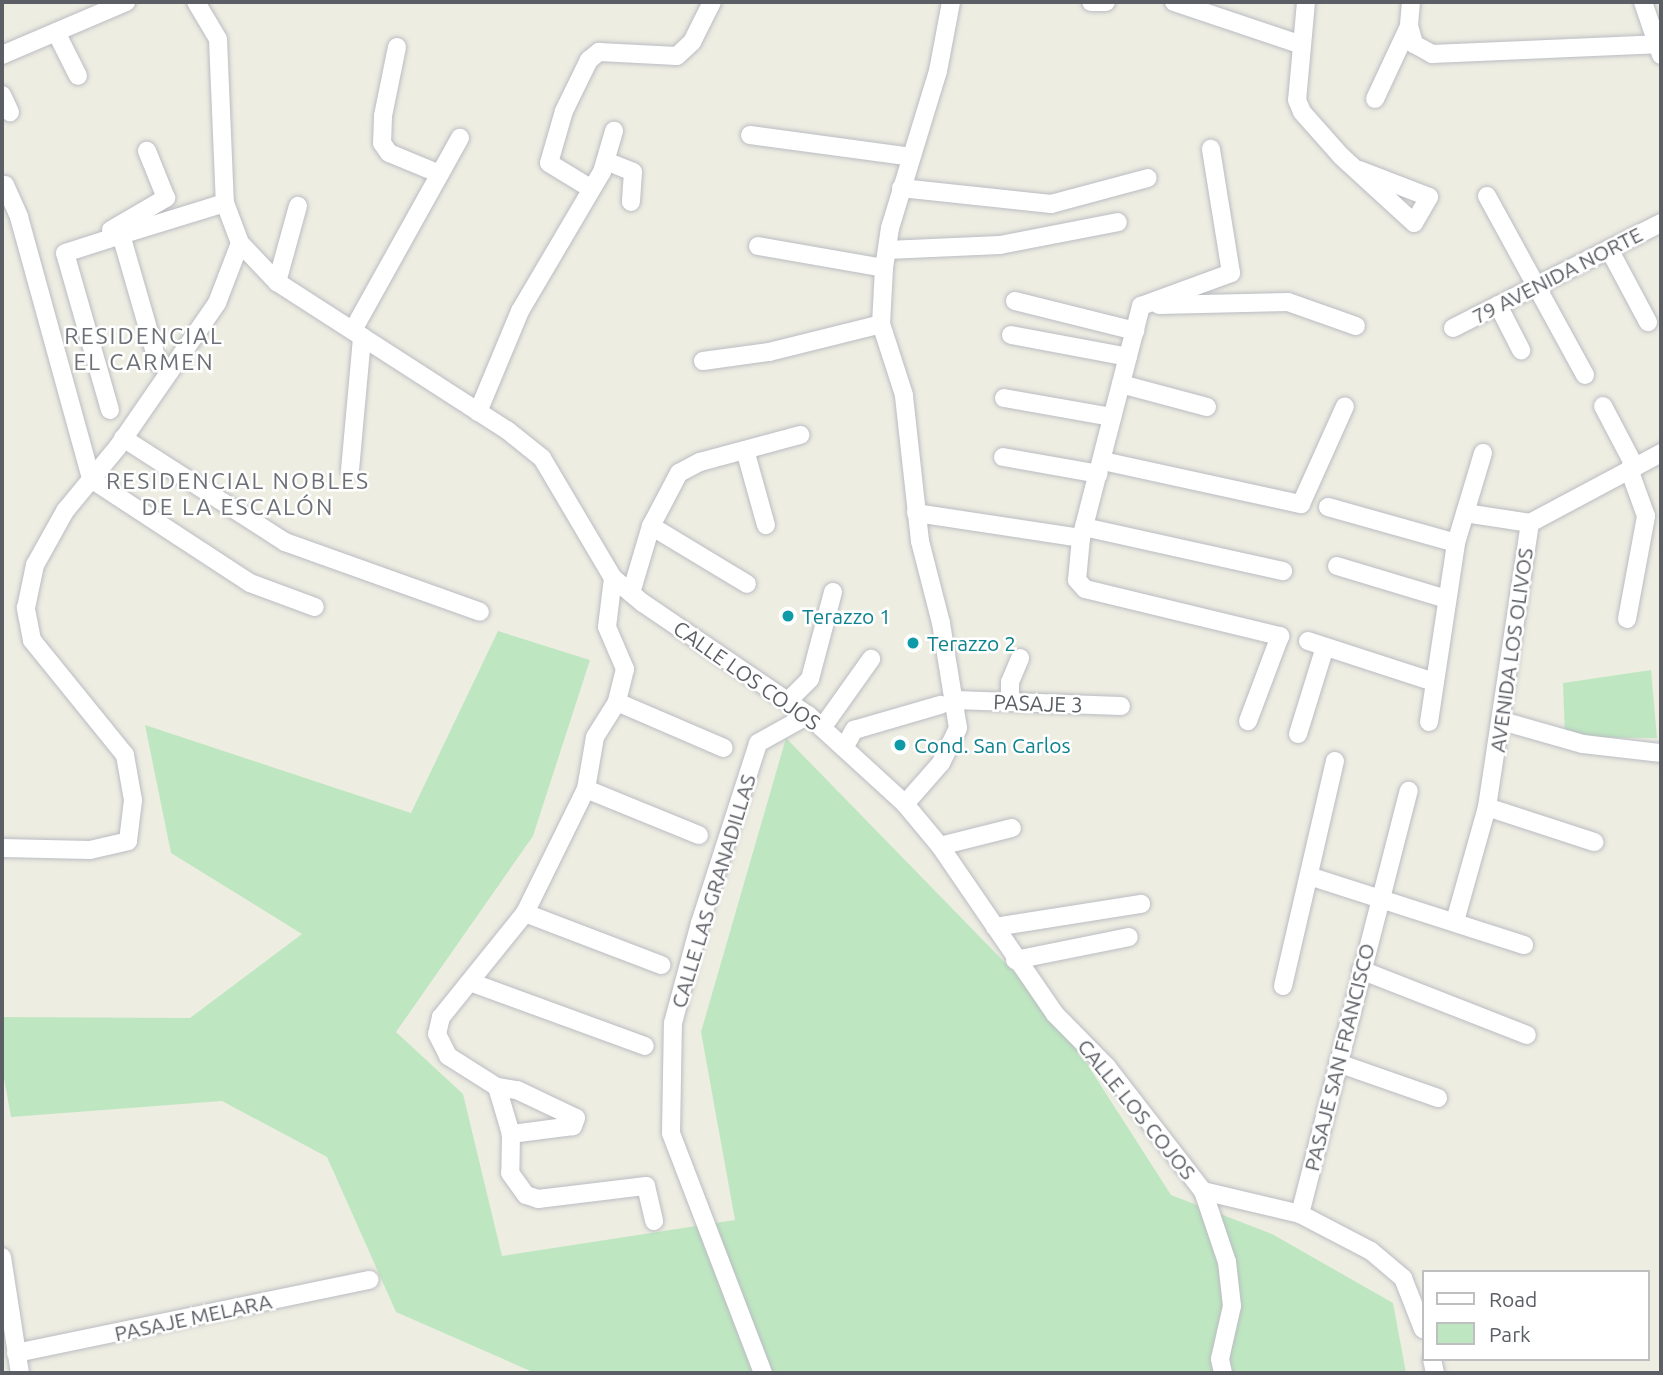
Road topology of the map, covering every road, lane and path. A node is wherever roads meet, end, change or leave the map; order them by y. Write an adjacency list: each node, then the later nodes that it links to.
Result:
1 (126, 2): 11 (street)
2 (196, 2): 36 (street, CALLE LOS COJOS)
3 (712, 2): 32 (street)
4 (951, 2): 26 (street)
5 (1091, 2): 6 (street)
6 (1106, 2)
7 (1174, 2): 13 (street)
8 (1306, 2): 13 (street)
9 (1412, 2): 12 (street)
10 (1643, 2): 15 (street)
11 (56, 32): 16 (street); 17 (street)
12 (1411, 35): 15 (street); 19 (street)
13 (1302, 45): 28 (street)
14 (397, 47): 29 (street)
15 (1659, 50)
16 (2, 55)
17 (78, 76)
18 (2, 94): 20 (street)
19 (1375, 99)
20 (10, 112)
21 (614, 131): 27 (street)
22 (750, 135): 26 (street)
23 (460, 138): 29 (street)
24 (1210, 149): 49 (street)
25 (147, 151): 40 (street)
26 (912, 157): 33 (street)
27 (606, 161): 32 (street); 35 (street)
28 (1359, 170)
29 (440, 174): 55 (street)
30 (1148, 178): 33 (street)
31 (5, 184): 79 (street)
32 (590, 188): 68 (street)
33 (901, 188): 44 (street)
34 (1488, 196): 46 (street)
35 (631, 202)
36 (225, 203): 40 (street); 41 (street, CALLE LOS COJOS)
37 (298, 206): 45 (street)
38 (1118, 222): 44 (street)
39 (1661, 223): 43 (street, 79 AVENIDA NORTE)
40 (116, 233): 60 (street); 67 (street)
41 (240, 243): 45 (street, CALLE LOS COJOS); 71 (street)
42 (758, 246): 44 (street)
43 (1609, 249): 46 (street, 79 AVENIDA NORTE); 50 (street)
44 (886, 259): 51 (street)
45 (277, 282): 55 (street, CALLE LOS COJOS)
46 (1537, 286): 48 (street, 79 AVENIDA NORTE); 61 (street)
47 (1016, 301): 54 (street)
48 (1498, 305): 53 (street, 79 AVENIDA NORTE); 57 (street)
49 (1141, 306): 52 (street); 54 (street)
50 (1648, 322)
51 (881, 324): 59 (street); 81 (street)
52 (1356, 326)
53 (1452, 328)
54 (1135, 331): 58 (street)
55 (357, 333): 68 (street, CALLE LOS COJOS); 78 (street)
56 (1011, 335): 58 (street)
57 (1521, 350)
58 (1128, 357): 62 (street)
59 (703, 360)
60 (158, 363)
61 (1585, 375)
62 (1121, 384): 66 (street); 69 (street)
63 (1004, 398): 69 (street)
64 (1345, 406): 76 (street)
65 (1603, 406): 77 (street)
66 (1207, 407)
67 (110, 411)
68 (478, 412): 90 (street, CALLE LOS COJOS)
69 (1112, 417): 76 (street)
70 (800, 435): 72 (street)
71 (123, 438): 79 (street); 96 (street)
72 (745, 450): 84 (street); 85 (street)
73 (1483, 453): 82 (street)
74 (1661, 453): 77 (street, AVENIDA LOS OLIVOS)
75 (1003, 457): 76 (street)
76 (1101, 468): 86 (street)
77 (1632, 468): 83 (street, AVENIDA LOS OLIVOS); 97 (street)
78 (351, 470)
79 (91, 479): 95 (street); 126 (street)
80 (1328, 508): 87 (street)
81 (916, 513): 86 (street); 105 (street)
82 (1465, 513): 83 (street); 87 (street)
83 (1530, 523): 110 (street, AVENIDA LOS OLIVOS)
84 (766, 525)
85 (651, 526): 91 (street); 93 (street)
86 (1083, 533): 89 (street); 109 (street)
87 (1456, 543): 94 (street)
88 (1337, 566): 94 (street)
89 (1283, 571)
90 (613, 578): 93 (street, CALLE LOS COJOS); 104 (street)
91 (747, 584)
92 (833, 592): 103 (street)
93 (631, 593): 103 (street, CALLE LOS COJOS)
94 (1446, 599): 102 (street)
95 (315, 607)
96 (480, 612)
97 (1627, 619)
98 (1308, 641): 99 (street)
99 (1325, 647): 102 (street); 113 (street)
100 (1020, 658): 106 (street)
101 (872, 659): 112 (street)
102 (1434, 682): 111 (street)
103 (788, 701): 108 (street, CALLE LOS COJOS)
104 (617, 702): 114 (street); 118 (street)
105 (947, 702): 106 (street, PASAJE 3); 115 (street, PASAJE 3); 120 (street)
106 (1010, 702): 107 (street, PASAJE 3)
107 (1121, 706)
108 (808, 715): 112 (street, CALLE LOS COJOS); 154 (street, CALLE LAS GRANADILLAS)
109 (1248, 721)
110 (1502, 721): 116 (street); 121 (street, AVENIDA LOS OLIVOS)
111 (1429, 722)
112 (822, 728): 115 (street, CALLE LOS COJOS)
113 (1298, 734)
114 (724, 748)
115 (844, 748): 120 (street, CALLE LOS COJOS)
116 (1661, 752)
117 (1335, 761): 127 (street)
118 (586, 789): 123 (street); 130 (street)
119 (1409, 791): 128 (street, PASAJE SAN FRANCISCO)
120 (905, 804): 125 (street, CALLE LOS COJOS)
121 (1487, 807): 124 (street); 131 (street, AVENIDA LOS OLIVOS)
122 (1012, 828): 125 (street)
123 (699, 835)
124 (1594, 842)
125 (940, 846): 132 (street, CALLE LOS COJOS)
126 (2, 848)
127 (1309, 876): 128 (street); 139 (street)
128 (1378, 900): 131 (street); 137 (street, PASAJE SAN FRANCISCO)
129 (1142, 904): 132 (street)
130 (525, 913): 136 (street); 138 (street)
131 (1455, 921): 134 (street)
132 (995, 927): 135 (street, CALLE LOS COJOS)
133 (1129, 937): 135 (street)
134 (1524, 945)
135 (1015, 960): 146 (street, CALLE LOS COJOS)
136 (661, 965)
137 (1361, 970): 140 (street); 142 (street, PASAJE SAN FRANCISCO)
138 (470, 982): 141 (street); 143 (street)
139 (1283, 986)
140 (1527, 1035)
141 (645, 1046)
142 (1338, 1063): 144 (street); 147 (street, PASAJE SAN FRANCISCO)
143 (497, 1087): 145 (street); 145 (street)
144 (1438, 1098)
145 (511, 1134): 148 (street)
146 (1203, 1191): 147 (street, CALLE LOS COJOS); 155 (street)
147 (1300, 1214): 151 (street, CALLE LOS COJOS)
148 (654, 1221)
149 (2, 1257): 152 (street)
150 (370, 1280): 152 (street, PASAJE MELARA)
151 (1422, 1326)
152 (16, 1353): 153 (street)
153 (20, 1373)
154 (763, 1373)
155 (1223, 1373)

